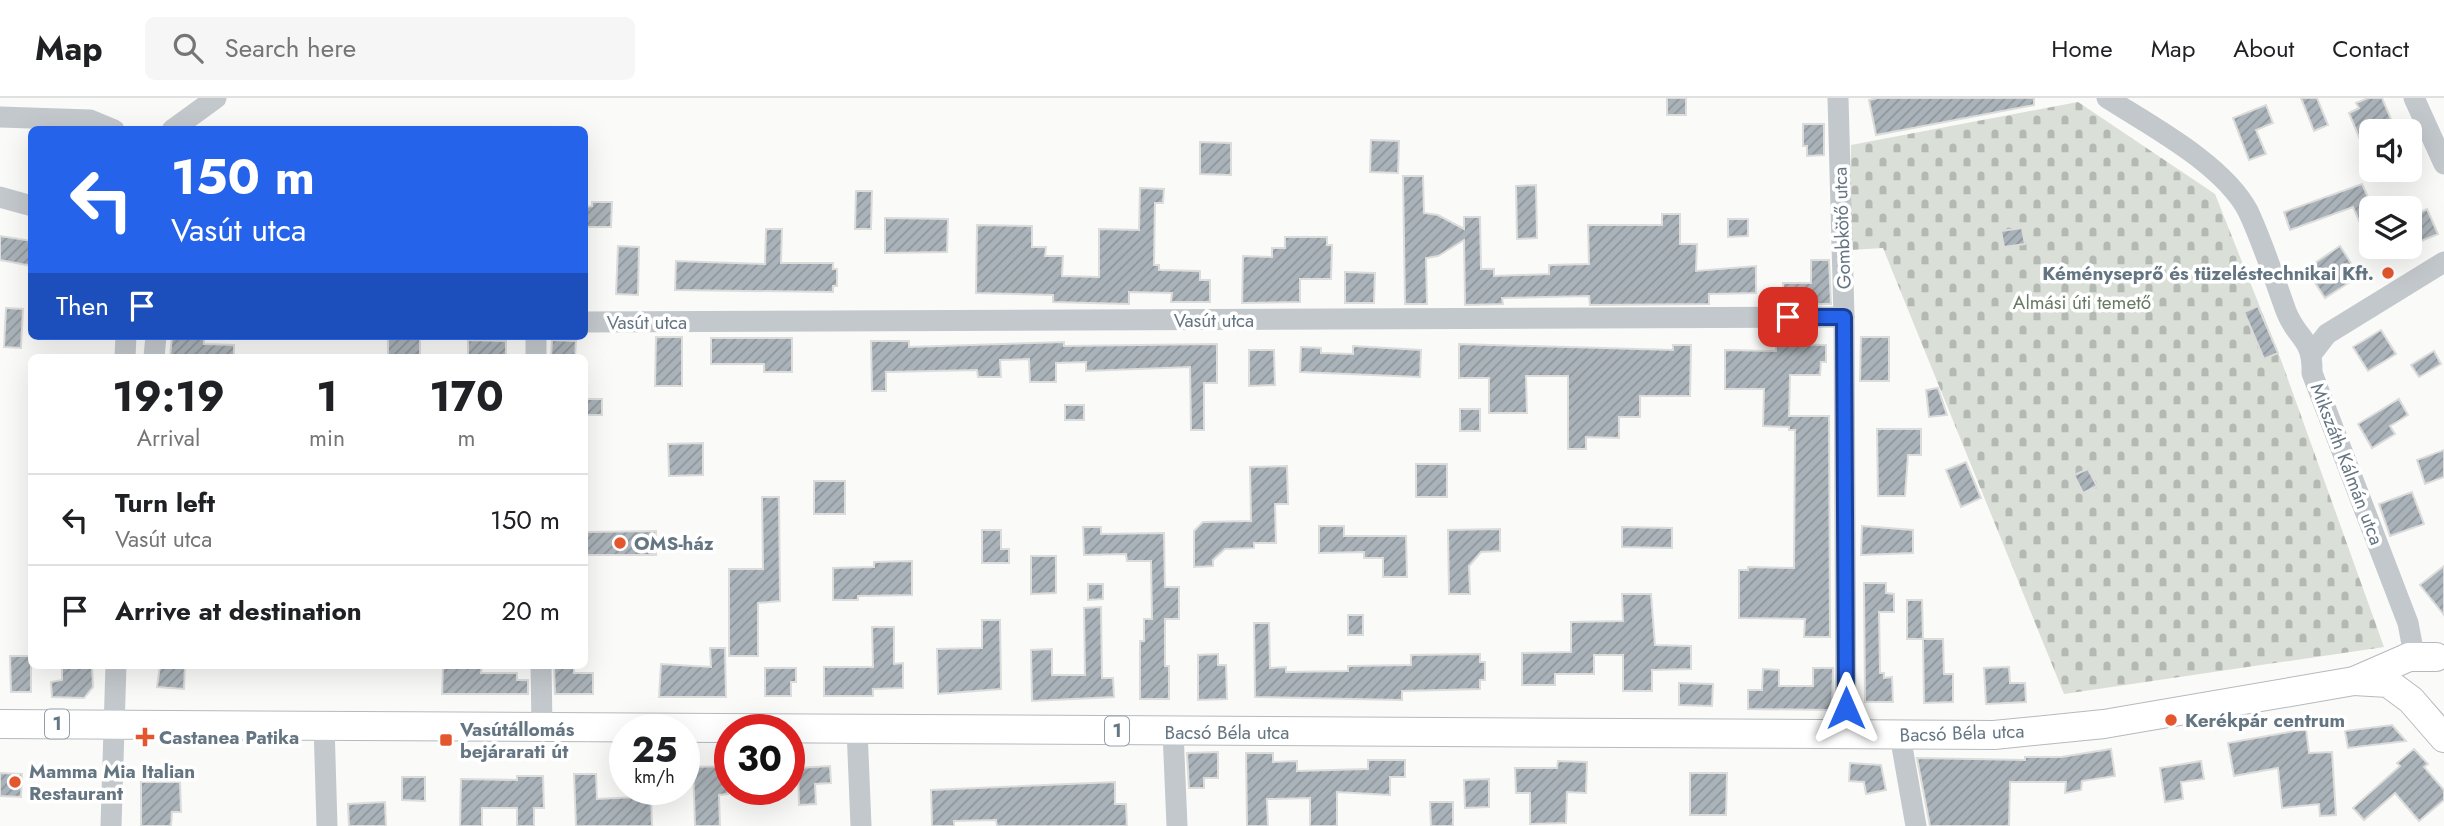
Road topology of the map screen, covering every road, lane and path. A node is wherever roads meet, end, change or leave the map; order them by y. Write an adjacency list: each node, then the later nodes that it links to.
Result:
1 (216, 98): 7 (street)
2 (1839, 98): 12 (street, Gombkötő utca)
3 (2107, 98): 14 (street, Mikszáth Kálmán utca)
4 (2414, 98): 8 (street)
5 (0, 117): 6 (street)
6 (104, 126)
7 (178, 126)
8 (2444, 164)
9 (0, 197): 10 (street)
10 (28, 205)
11 (2444, 262): 14 (street)
12 (1844, 317): 13 (street, Vasút utca); 27 (street, Gombkötő utca)
13 (588, 323)
14 (2313, 352): 15 (street, Mikszáth Kálmán utca)
15 (2430, 655): 18 (main road, Bacsó Béla utca / 1); 19 (main road)
16 (116, 669): 22 (street)
17 (541, 669): 23 (street)
18 (2354, 681): 19 (main road, 1); 26 (main road, Bacsó Béla utca / 1)
19 (2410, 700): 28 (main road, 1)
20 (0, 724): 22 (main road, Bacsó Béla utca / 1)
21 (324, 724): 22 (main road, Bacsó Béla utca / 1); 23 (main road, Bacsó Béla utca / 1); 30 (street)
22 (115, 725): 29 (street)
23 (542, 727): 24 (main road, Bacsó Béla utca / 1)
24 (857, 729): 25 (main road, Bacsó Béla utca / 1); 31 (street)
25 (1173, 731): 27 (main road, Bacsó Béla utca / 1); 32 (street)
26 (1900, 735): 27 (main road, Bacsó Béla utca / 1); 33 (street)
27 (1846, 736)
28 (2444, 738)
29 (111, 826)
30 (327, 826)
31 (861, 826)
32 (1177, 826)
33 (1916, 826)

